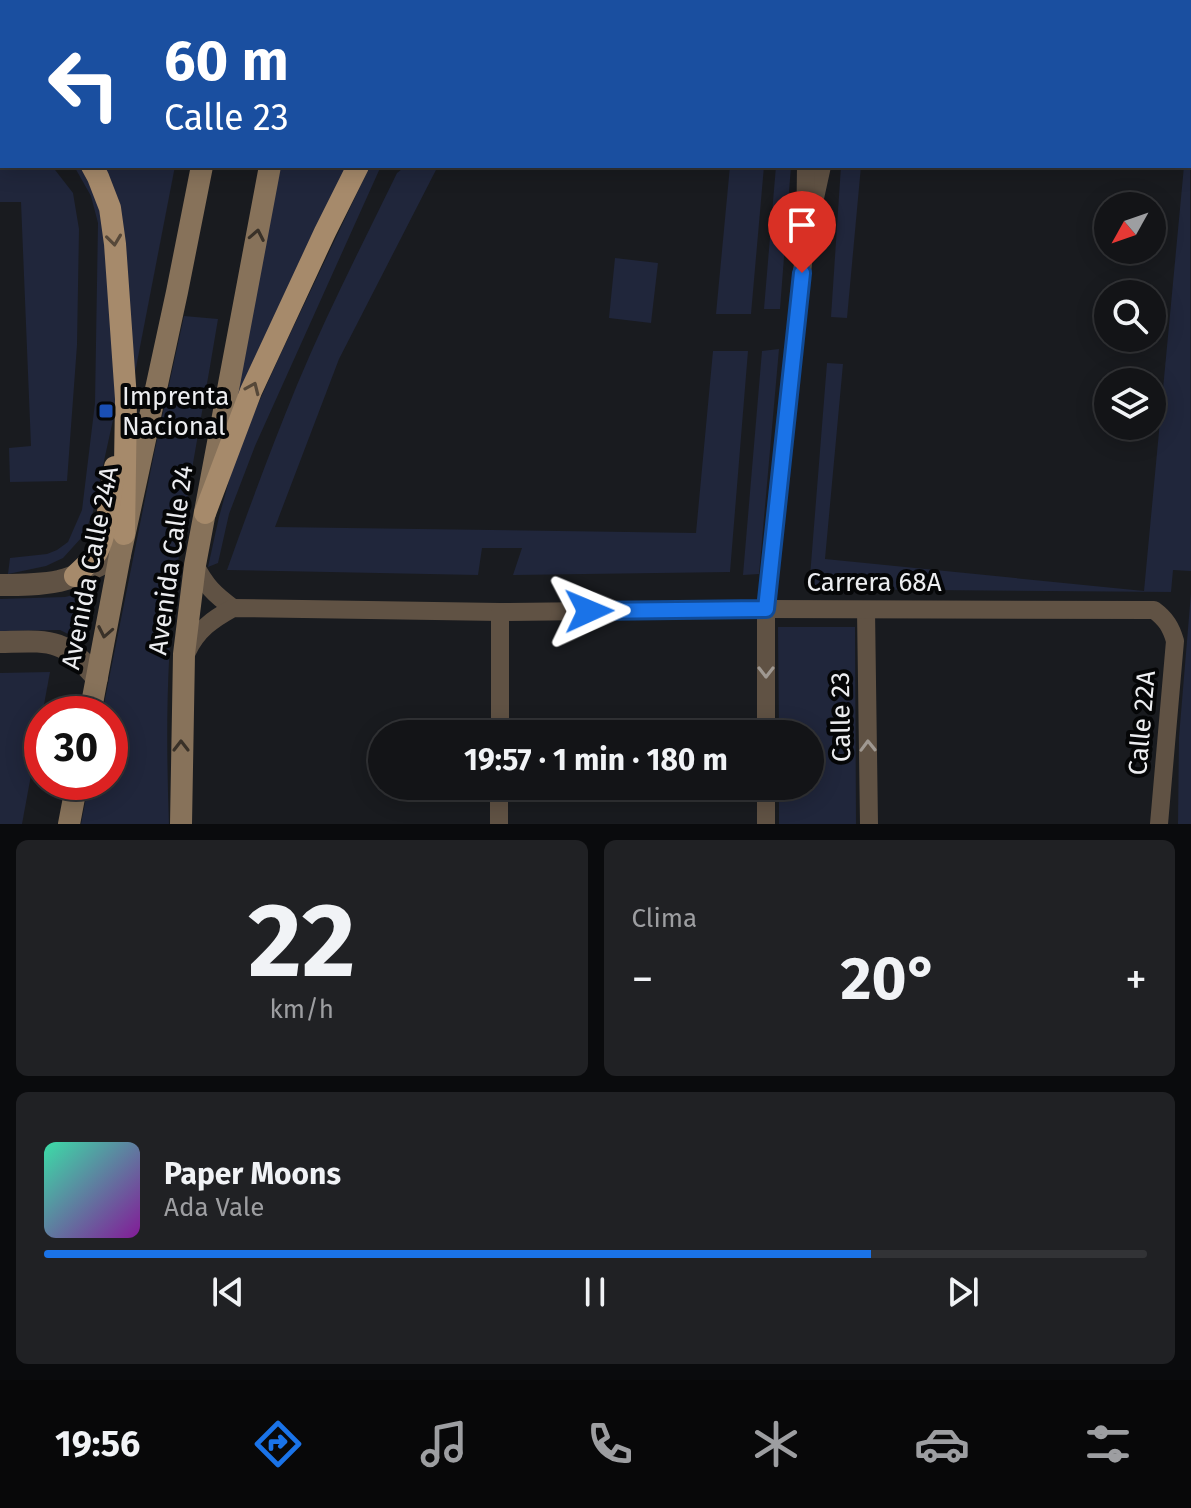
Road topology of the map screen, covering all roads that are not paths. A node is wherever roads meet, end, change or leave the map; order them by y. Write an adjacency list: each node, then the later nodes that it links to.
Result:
1 (93, 168): 8 (main road, one-way to 8)
2 (202, 168): 10 (main road, Avenida Calle 24A)
3 (270, 168): 9 (main road, Avenida Calle 24, one-way to 3)
4 (357, 168): 9 (main road, one-way to 4)
5 (806, 168): 7 (street)
6 (822, 168): 7 (street)
7 (805, 245): 15 (street)
8 (126, 399): 10 (main road); 12 (main road)
9 (205, 513): 11 (main road, Avenida Calle 24)
10 (122, 545): 12 (street); 21 (main road, Avenida Calle 24A, one-way to 21)
11 (195, 565): 14 (street); 20 (main road, Avenida Calle 24)
12 (75, 576): 13 (street)
13 (0, 585)
14 (233, 608): 17 (street, Carrera 68A); 20 (street)
15 (766, 609): 16 (street, Carrera 68A); 17 (street, Carrera 68A); 24 (street, one-way to 24)
16 (866, 610): 18 (street, Carrera 68A); 32 (street, Calle 23, one-way to 16)
17 (500, 612): 23 (street)
18 (1171, 627): 33 (street, Calle 22A)
19 (0, 642): 21 (street)
20 (184, 658): 29 (main road, Avenida Calle 24, one-way to 20)
21 (97, 678): 22 (main road, Avenida Calle 24A)
22 (94, 696)
23 (500, 720)
24 (766, 720)
25 (74, 800): 28 (main road)
26 (499, 800): 30 (street)
27 (766, 800): 31 (street)
28 (69, 824)
29 (181, 824)
30 (499, 824)
31 (766, 824)
32 (869, 824)
33 (1159, 824)

